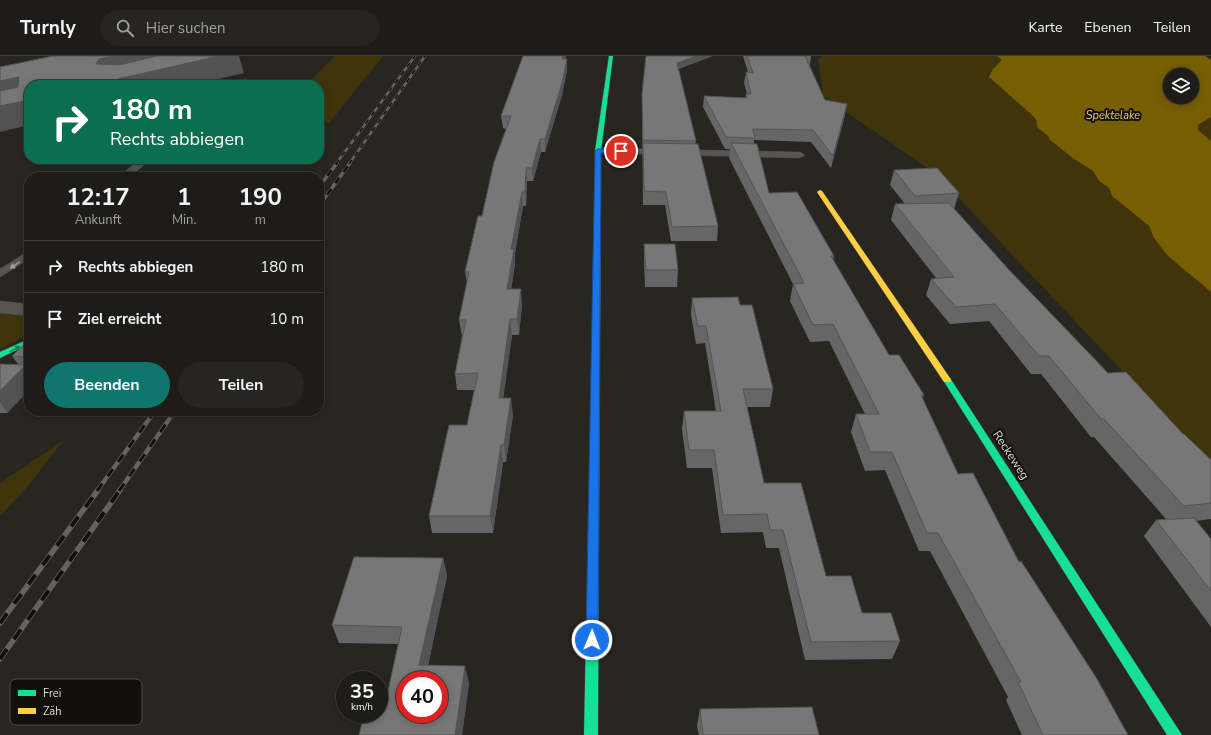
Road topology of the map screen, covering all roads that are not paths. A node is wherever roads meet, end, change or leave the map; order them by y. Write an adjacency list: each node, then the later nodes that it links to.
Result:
1 (611, 56): 2 (street)
2 (598, 151): 3 (lane); 13 (street)
3 (800, 155)
4 (140, 164): 5 (lane)
5 (130, 172)
6 (820, 192): 14 (street, Reckeweg)
7 (24, 257): 8 (lane, one-way to 8)
8 (0, 274)
9 (0, 307): 10 (street)
10 (24, 309)
11 (24, 344): 12 (street, one-way to 11)
12 (0, 355)
13 (591, 735)
14 (1175, 735)

